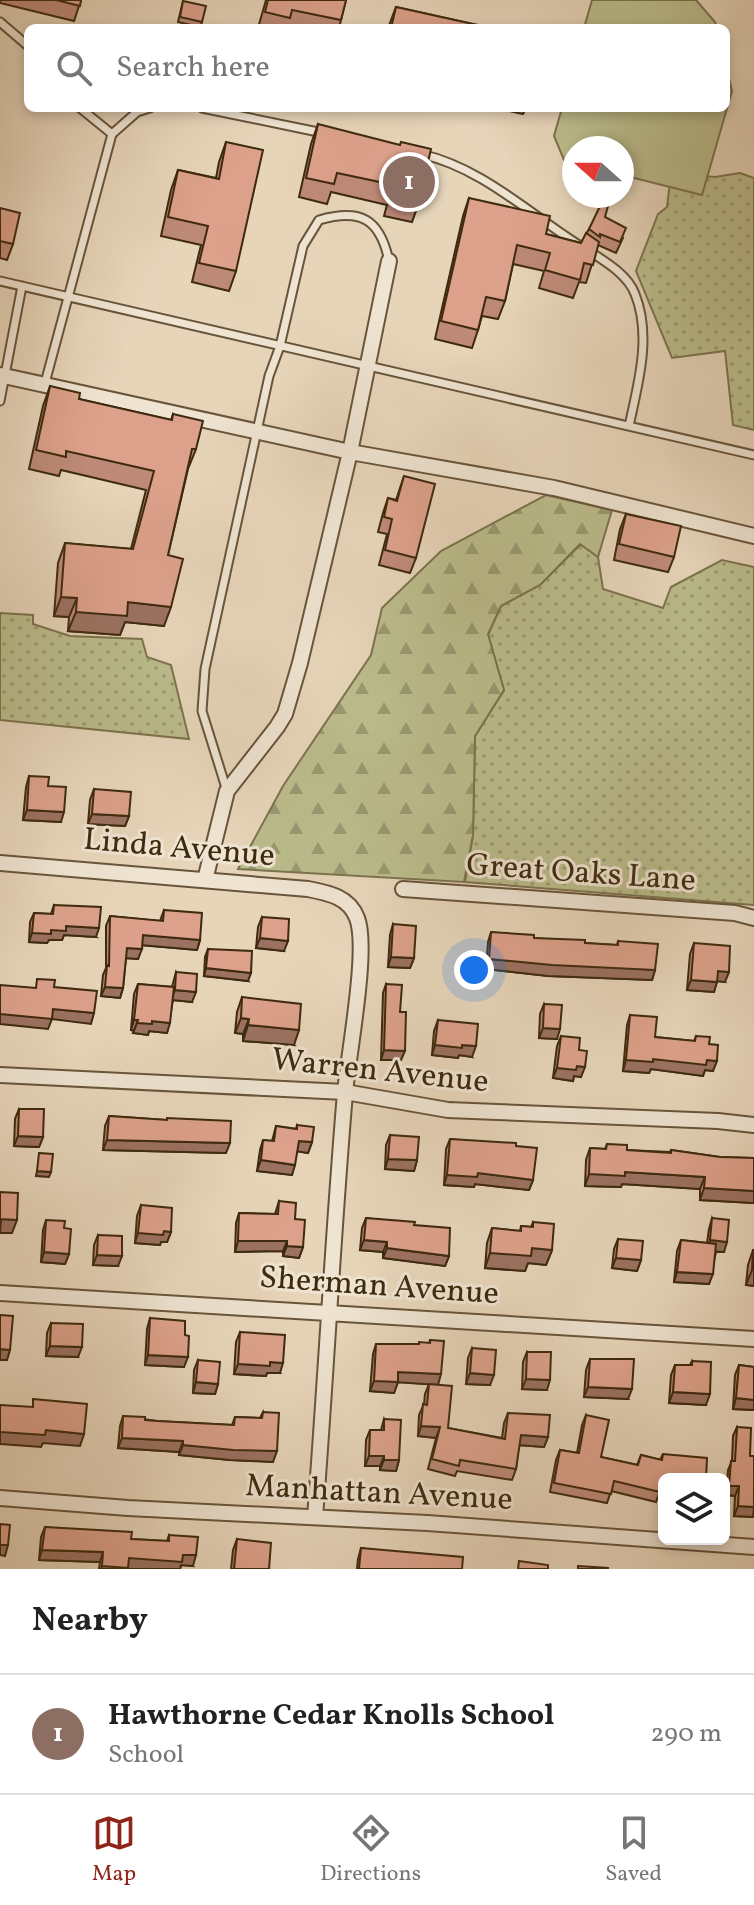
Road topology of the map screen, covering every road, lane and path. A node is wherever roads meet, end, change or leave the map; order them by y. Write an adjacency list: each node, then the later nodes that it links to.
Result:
1 (0, 22): 2 (lane)
2 (24, 43)
3 (85, 112): 6 (lane)
4 (137, 112): 6 (lane)
5 (222, 112): 7 (lane)
6 (112, 134): 12 (lane)
7 (330, 134)
8 (419, 154): 18 (lane)
9 (389, 261): 13 (lane); 14 (street)
10 (0, 281): 11 (lane)
11 (22, 286): 12 (lane); 15 (lane)
12 (68, 297): 13 (lane); 16 (lane)
13 (280, 346): 14 (lane); 19 (lane)
14 (368, 367): 18 (lane); 20 (street)
15 (3, 375): 16 (street); 17 (lane)
16 (45, 383): 19 (street)
17 (0, 401)
18 (629, 426): 21 (lane)
19 (258, 431): 20 (street); 23 (lane)
20 (350, 452): 22 (street); 23 (street)
21 (754, 455)
22 (754, 536)
23 (227, 791): 25 (street)
24 (0, 863): 25 (street, Linda Avenue)
25 (205, 880): 29 (street, Linda Avenue)
26 (403, 889): 27 (street, Great Oaks Lane)
27 (754, 918)
28 (0, 1075): 29 (street, Warren Avenue)
29 (345, 1092): 30 (street, Warren Avenue); 32 (street)
30 (754, 1125)
31 (0, 1293): 32 (street, Sherman Avenue)
32 (331, 1312): 33 (street, Sherman Avenue); 35 (street)
33 (754, 1339)
34 (0, 1498): 35 (street, Manhattan Avenue)
35 (315, 1517): 36 (street, Manhattan Avenue)
36 (754, 1547)

